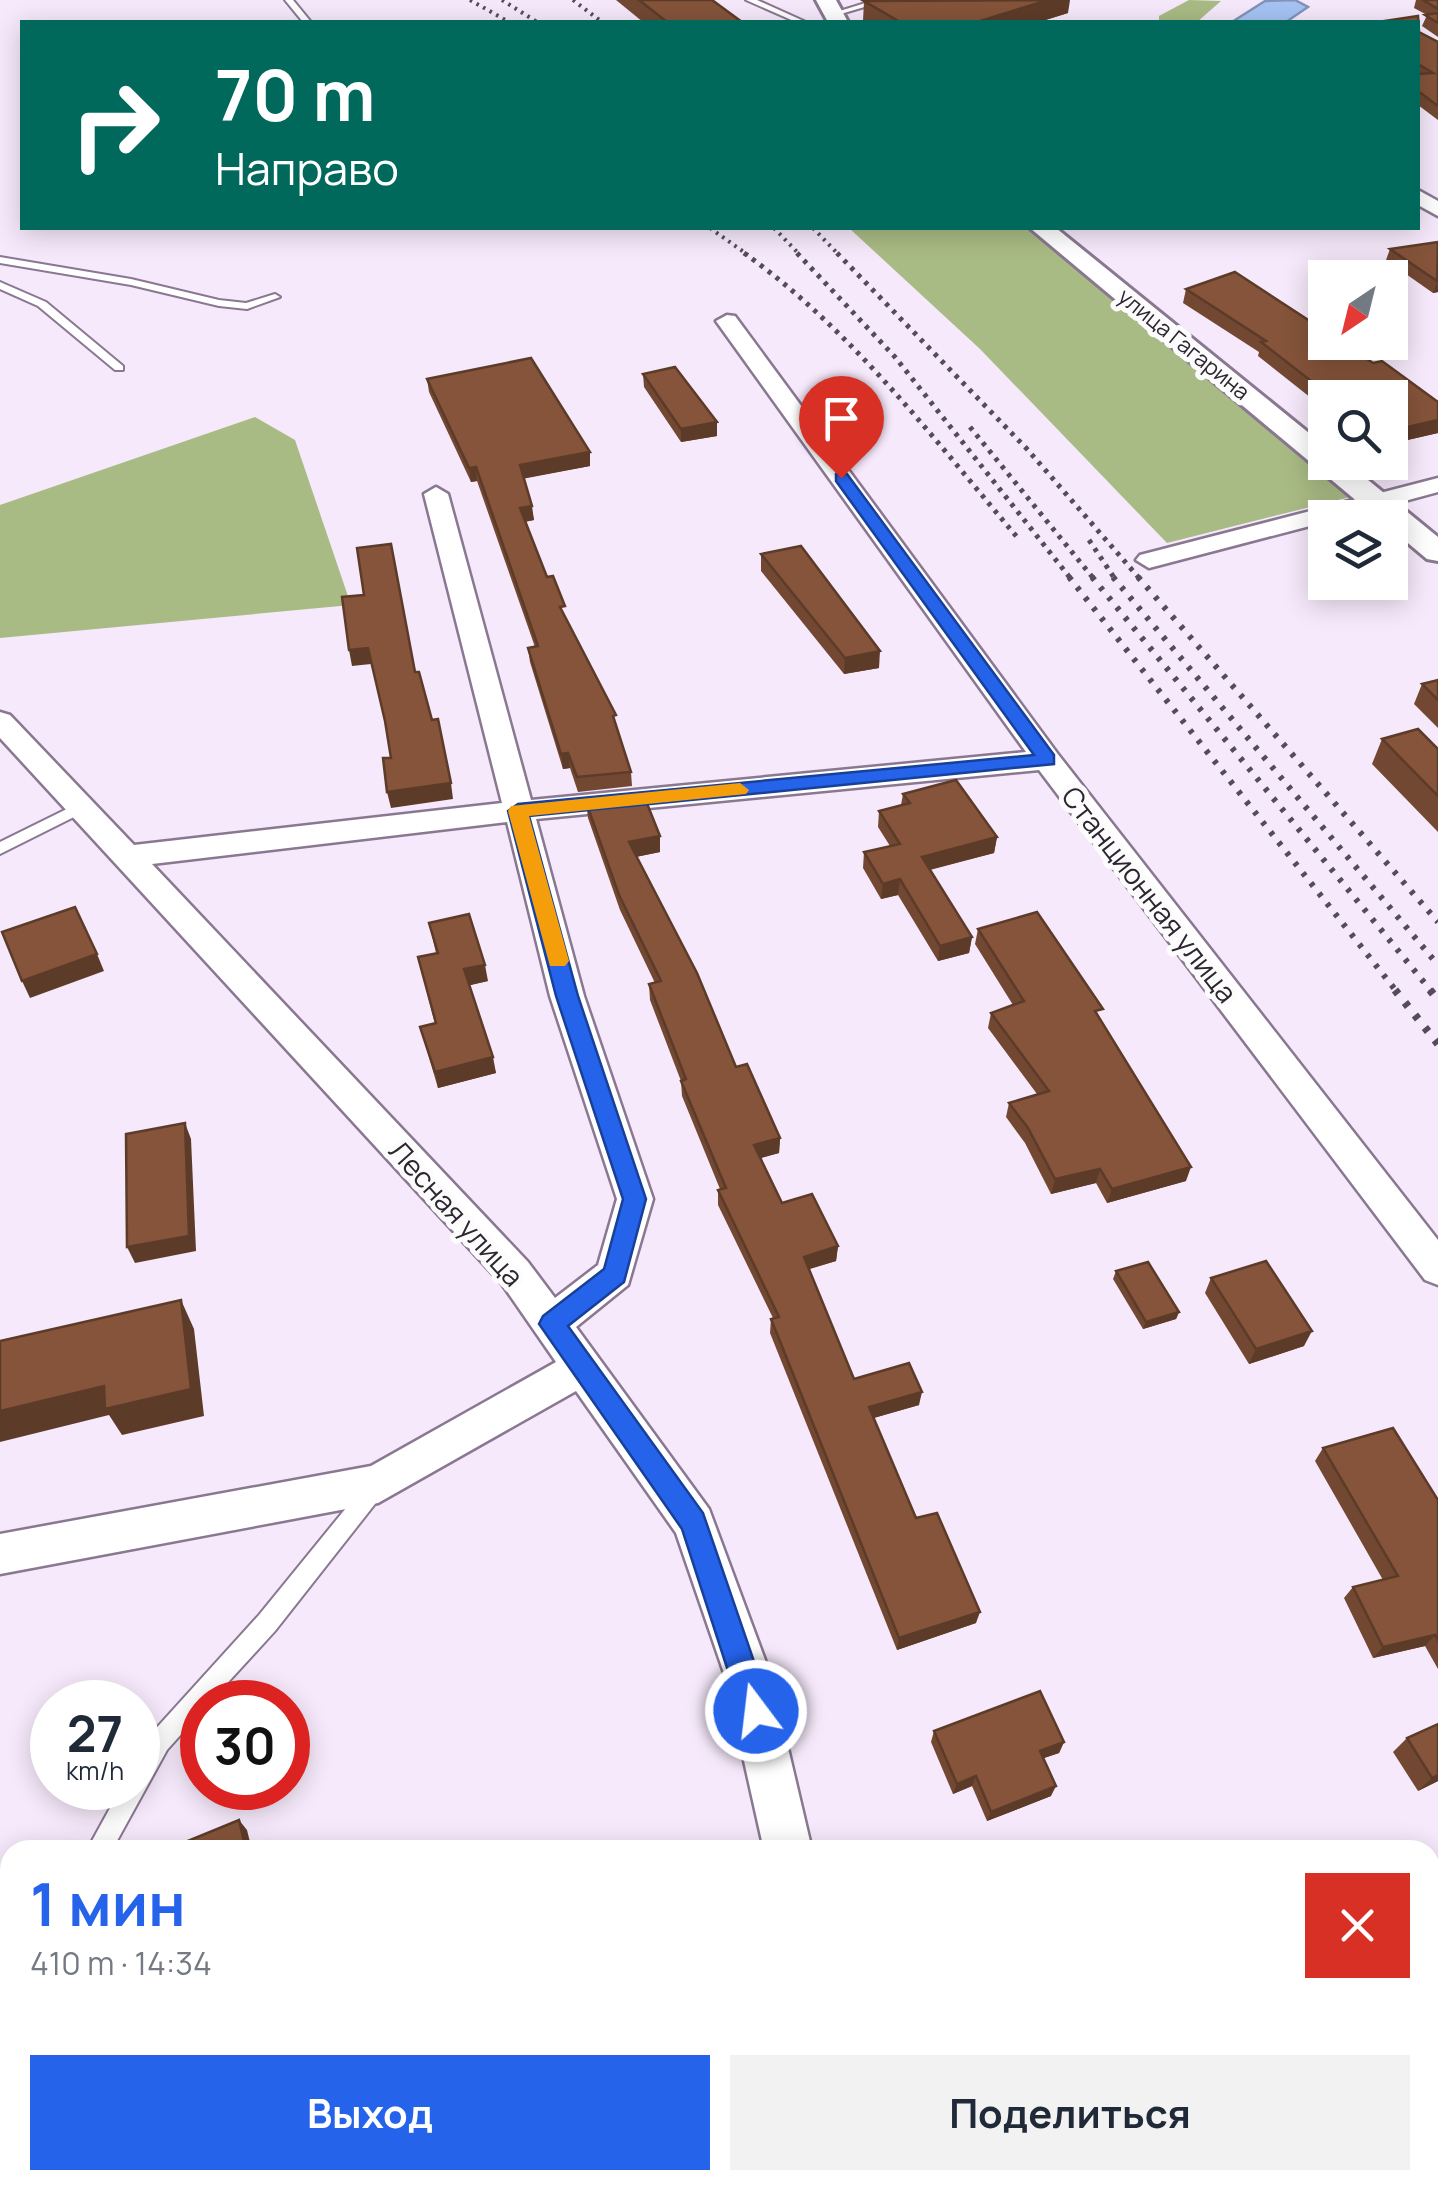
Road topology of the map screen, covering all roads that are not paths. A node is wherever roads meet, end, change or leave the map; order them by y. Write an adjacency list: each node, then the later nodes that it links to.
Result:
1 (289, 0): 5 (lane)
2 (750, 0): 6 (lane)
3 (884, 0): 4 (lane)
4 (832, 12)
5 (306, 20)
6 (797, 20)
7 (1044, 230): 13 (street, улица Гагарина)
8 (0, 260): 10 (lane)
9 (0, 284): 12 (lane)
10 (275, 297)
11 (727, 321): 24 (street, Станционная улица)
12 (119, 368)
13 (1308, 447)
14 (1348, 480): 17 (street, улица Гагарина)
15 (1438, 485): 18 (street)
16 (436, 494): 26 (street)
17 (1373, 500)
18 (1378, 500)
19 (1308, 518): 22 (street)
20 (1408, 528): 21 (street, улица Гагарина)
21 (1438, 552)
22 (1149, 560)
23 (0, 721): 25 (street, Лесная улица)
24 (1047, 760): 26 (street); 29 (street, Станционная улица)
25 (82, 806): 27 (lane); 28 (street, Лесная улица)
26 (518, 811): 28 (street); 30 (street)
27 (0, 849)
28 (131, 856): 30 (street, Лесная улица)
29 (1438, 1269)
30 (552, 1324): 31 (street, Лесная улица)
31 (582, 1367): 32 (street); 37 (street, Лесная улица)
32 (378, 1484): 33 (street); 34 (lane)
33 (0, 1554)
34 (160, 1741)
35 (122, 1810): 36 (lane)
36 (105, 1840)
37 (786, 1840)

